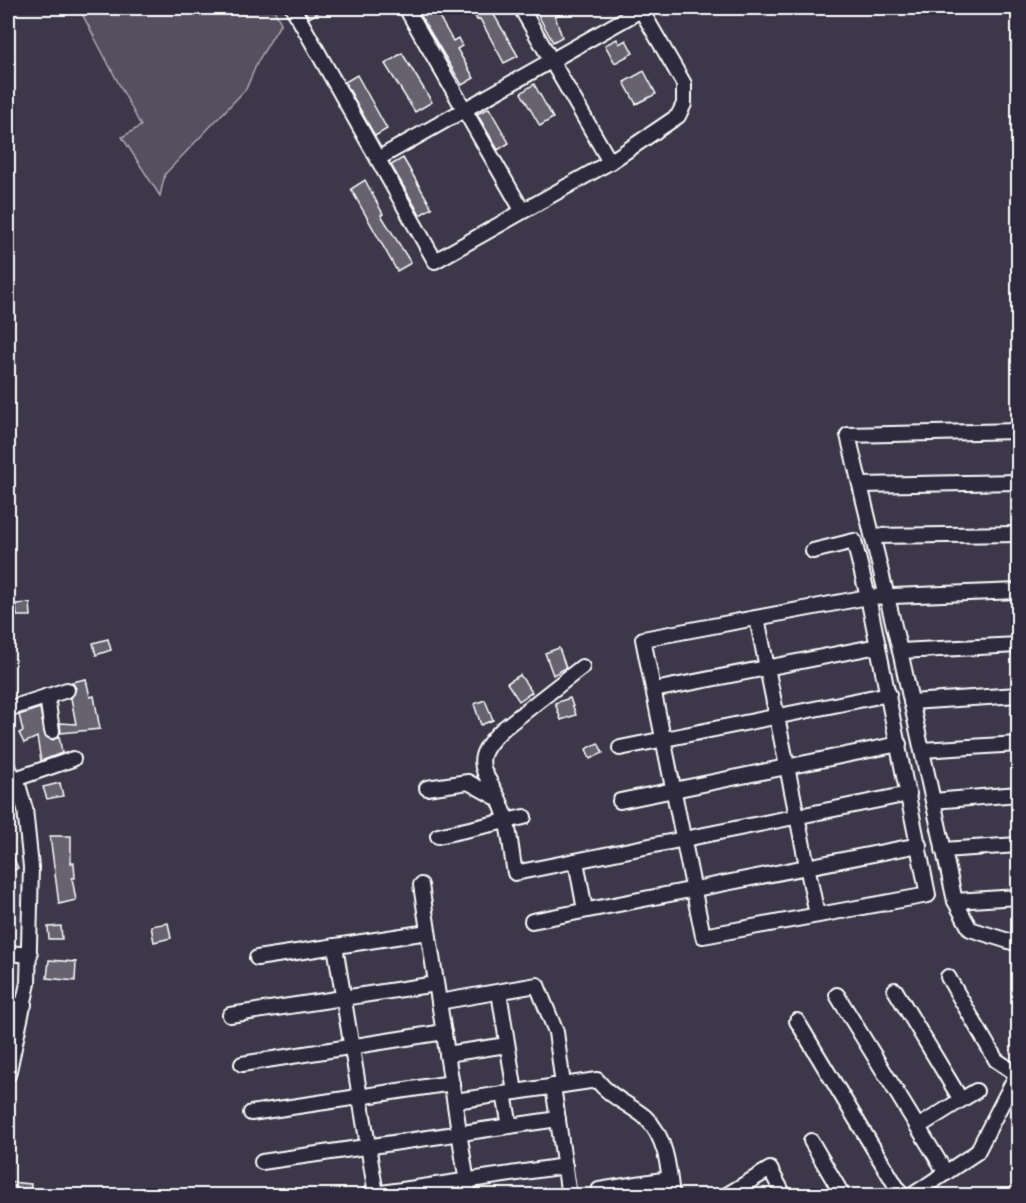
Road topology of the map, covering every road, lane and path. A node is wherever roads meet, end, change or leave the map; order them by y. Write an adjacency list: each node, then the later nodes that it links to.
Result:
1 (293, 8): 7 (street)
2 (406, 8): 6 (street)
3 (521, 8): 5 (street)
4 (640, 9): 5 (street); 8 (street)
5 (551, 59): 6 (street); 8 (street)
6 (465, 110): 7 (street); 9 (street)
7 (379, 158): 9 (street)
8 (610, 162): 9 (street)
9 (522, 210)
10 (1018, 431): 12 (street)
11 (1018, 482): 12 (street)
12 (861, 485): 14 (street)
13 (1018, 534): 14 (street)
14 (873, 536): 18 (street)
15 (813, 551): 17 (street)
16 (1018, 591): 18 (street)
17 (868, 597): 18 (street); 19 (street); 21 (street)
18 (887, 598): 22 (street)
19 (757, 618): 24 (street); 26 (street)
20 (1018, 645): 22 (street)
21 (878, 646): 24 (street); 27 (street)
22 (900, 651): 30 (street)
23 (582, 667): 46 (street)
24 (767, 668): 26 (street); 32 (street)
25 (67, 690): 29 (street)
26 (654, 690): 34 (street)
27 (889, 694): 32 (street); 35 (street)
28 (1018, 695): 30 (street)
29 (47, 696): 31 (street); 33 (street)
30 (911, 702): 38 (street)
31 (8, 709)
32 (776, 717): 34 (street); 40 (street)
33 (52, 731)
34 (664, 739): 37 (street); 43 (street)
35 (899, 744): 40 (street); 44 (street)
36 (1018, 744): 38 (street)
37 (620, 748)
38 (922, 750): 48 (street)
39 (73, 759): 41 (street)
40 (787, 767): 43 (street); 50 (street)
41 (11, 773): 70 (street)
42 (427, 788): 46 (street)
43 (675, 790): 47 (street); 53 (street)
44 (909, 794): 50 (street); 54 (street)
45 (1018, 794): 48 (street)
46 (497, 798): 51 (street)
47 (620, 801)
48 (933, 801): 56 (street)
49 (524, 817): 51 (street)
50 (797, 817): 53 (street); 58 (street)
51 (505, 822): 52 (street); 57 (street)
52 (438, 836)
53 (685, 839): 57 (street); 60 (street)
54 (919, 844): 58 (street); 64 (street)
55 (1018, 845): 56 (street)
56 (943, 850): 62 (street)
57 (576, 861): 63 (street)
58 (807, 866): 60 (street); 64 (street)
59 (421, 885): 66 (street)
60 (694, 888): 63 (street); 64 (street)
61 (1018, 897): 62 (street)
62 (955, 901): 67 (street)
63 (585, 910): 65 (street)
64 (817, 915)
65 (532, 921)
66 (428, 932): 68 (street); 73 (street)
67 (1018, 944)
68 (335, 946): 71 (street); 77 (street)
69 (8, 953): 70 (street)
70 (30, 955): 80 (street)
71 (257, 958)
72 (948, 977): 106 (street)
73 (436, 984): 77 (street); 78 (street)
74 (895, 990): 95 (street)
75 (499, 992): 78 (street); 84 (street); 91 (street)
76 (837, 995): 100 (street)
77 (343, 998): 81 (street); 85 (street)
78 (439, 1002): 83 (street)
79 (8, 1005): 80 (street)
80 (24, 1005): 87 (street)
81 (230, 1015)
82 (796, 1022): 118 (street)
83 (444, 1032): 85 (street); 86 (street)
84 (507, 1045): 86 (street); 93 (street)
85 (351, 1047): 88 (street); 94 (street)
86 (447, 1054): 90 (street)
87 (9, 1059): 89 (street)
88 (242, 1064)
89 (8, 1075)
90 (452, 1083): 94 (street); 96 (street)
91 (558, 1086): 93 (street); 98 (street); 107 (street)
92 (976, 1091): 95 (street)
93 (510, 1093): 96 (street); 99 (street)
94 (360, 1097): 97 (street); 103 (street)
95 (961, 1100): 100 (street)
96 (455, 1101): 101 (street)
97 (251, 1113)
98 (558, 1119): 99 (street); 105 (street)
99 (510, 1126): 101 (street)
100 (918, 1127): 106 (street)
101 (460, 1134): 103 (street); 108 (street)
102 (811, 1141): 117 (street)
103 (368, 1147): 104 (street); 111 (street)
104 (262, 1162)
105 (565, 1166): 108 (street); 114 (street)
106 (946, 1173): 119 (street)
107 (669, 1179): 110 (street); 115 (street)
108 (467, 1180): 111 (street); 113 (street)
109 (599, 1190): 110 (street)
110 (619, 1191)
111 (372, 1195)
112 (784, 1195): 116 (street)
113 (469, 1196)
114 (569, 1196)
115 (672, 1196)
116 (725, 1196)
117 (843, 1196)
118 (902, 1196)
119 (911, 1196)

